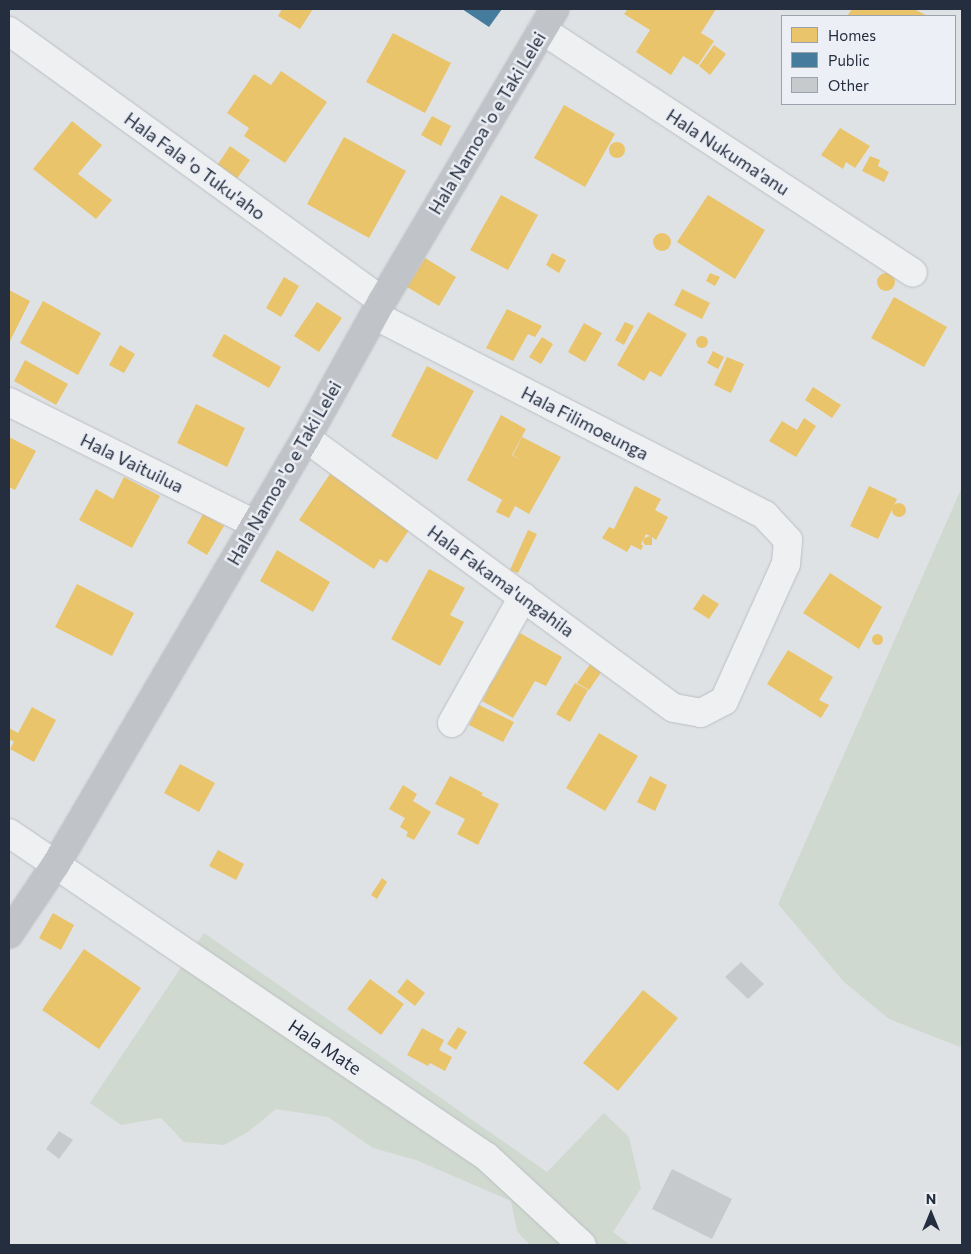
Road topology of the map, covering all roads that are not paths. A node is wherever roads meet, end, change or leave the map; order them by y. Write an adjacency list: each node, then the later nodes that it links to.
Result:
1 (549, 19): 3 (street, Hala Nukuma'anu); 4 (street, Hala Namoa 'o e Taki Lelei)
2 (9, 31): 4 (street, Hala Fala 'o Tuku'aho)
3 (913, 274)
4 (378, 308): 6 (street, Hala Namoa 'o e Taki Lelei); 9 (street, Hala Filimoeunga)
5 (9, 402): 7 (street, Hala Vaituilua)
6 (306, 438): 7 (street, Hala Namoa 'o e Taki Lelei); 8 (street, Hala Fakama'ungahila)
7 (255, 524): 12 (street, Hala Namoa 'o e Taki Lelei)
8 (523, 597): 9 (street, Hala Fakama'ungahila); 10 (street)
9 (701, 713)
10 (452, 723)
11 (9, 833): 12 (street, Hala Mate)
12 (56, 864): 13 (street, Hala Namoa 'o e Taki Lelei); 14 (street, Hala Mate)
13 (9, 934)
14 (582, 1245)

